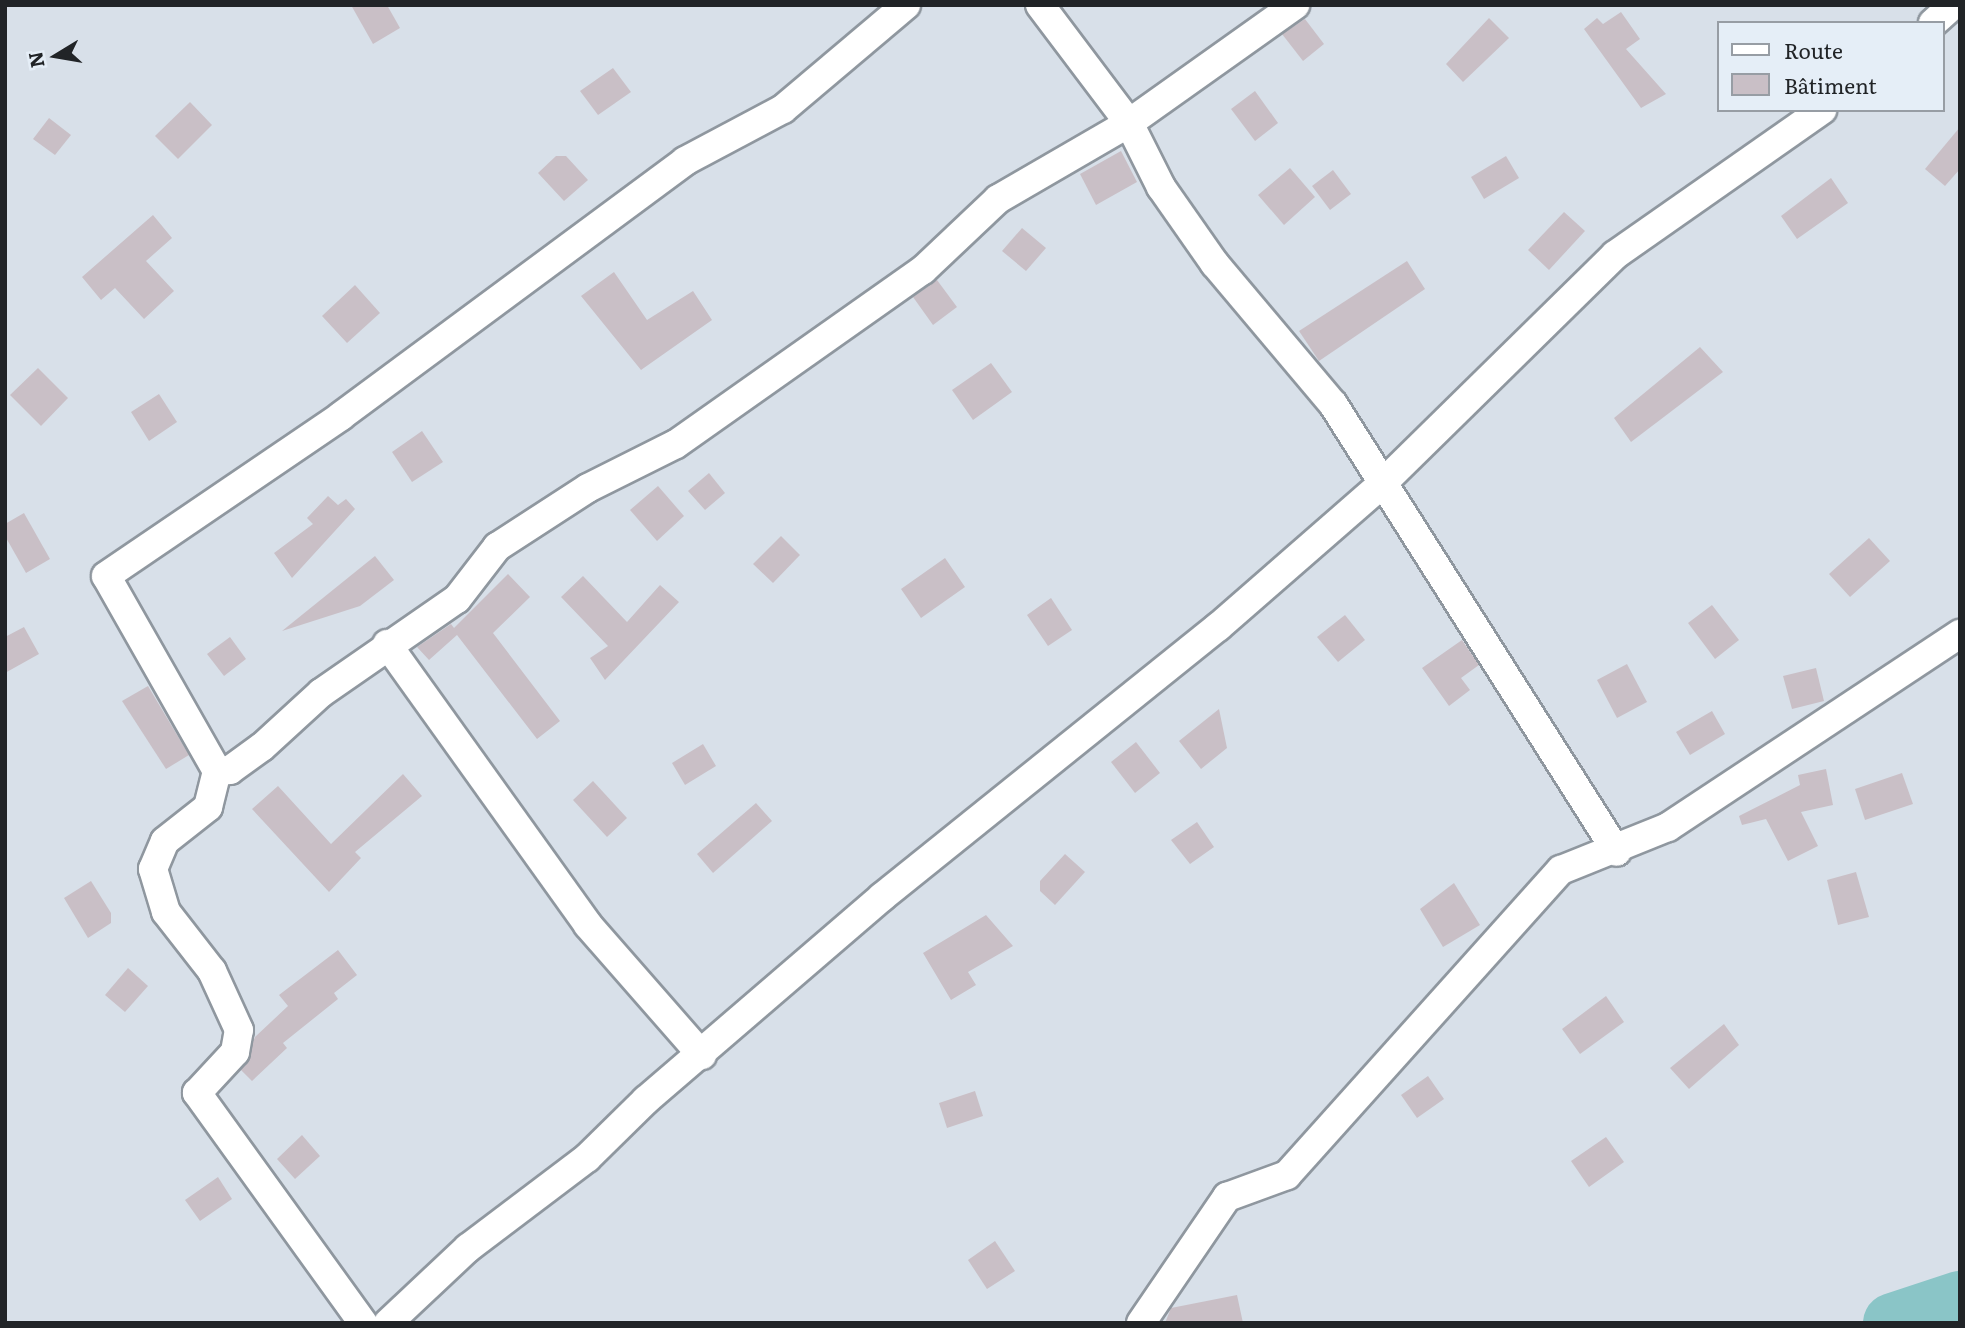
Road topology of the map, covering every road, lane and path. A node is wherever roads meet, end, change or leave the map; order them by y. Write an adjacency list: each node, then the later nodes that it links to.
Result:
1 (906, 5): 11 (street)
2 (1040, 5): 7 (street)
3 (1295, 5): 7 (street)
4 (1953, 5): 5 (street)
5 (1935, 21)
6 (1819, 112): 8 (street)
7 (1129, 123): 8 (street); 10 (street)
8 (1383, 483): 12 (street); 13 (street)
9 (1960, 634): 12 (street)
10 (387, 645): 11 (street); 13 (street)
11 (217, 771): 14 (street)
12 (1617, 852): 16 (street)
13 (702, 1055): 15 (street)
14 (363, 1323)
15 (388, 1323)
16 (1141, 1323)

